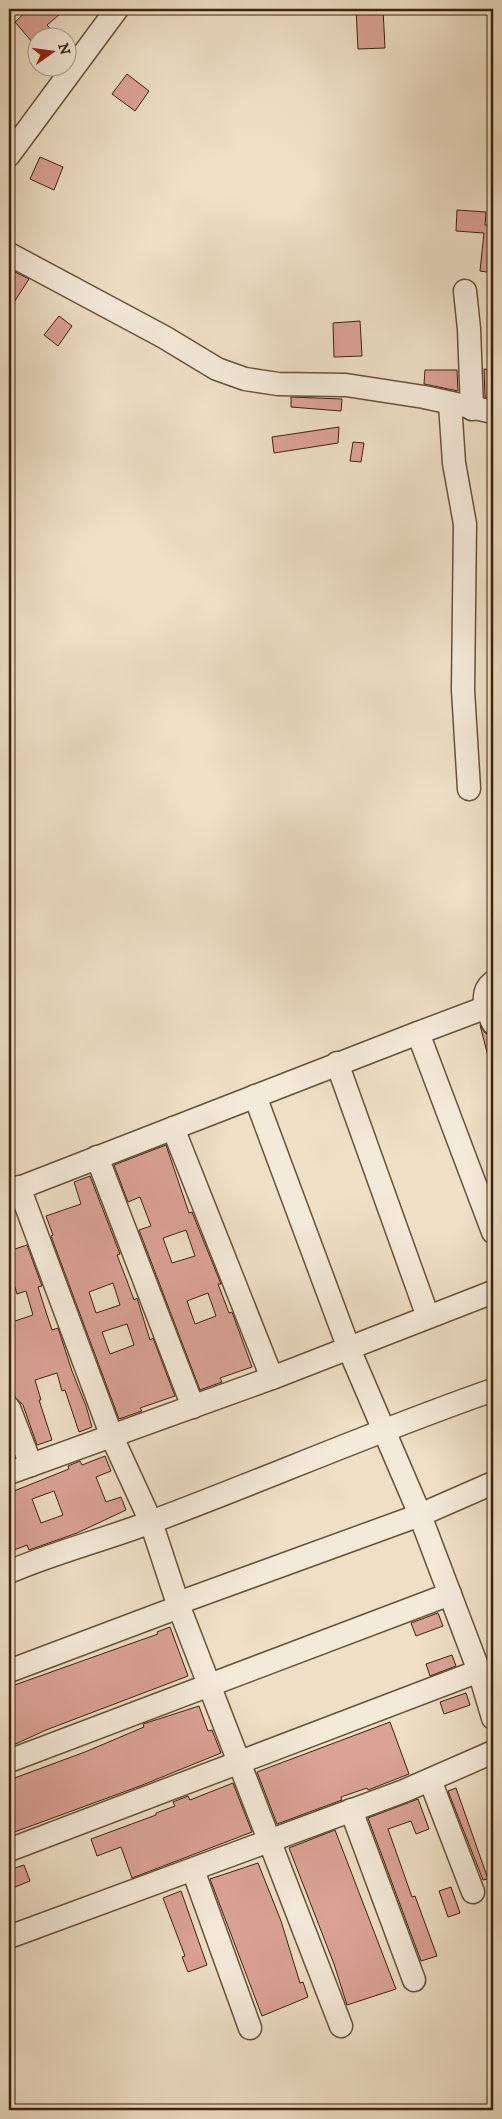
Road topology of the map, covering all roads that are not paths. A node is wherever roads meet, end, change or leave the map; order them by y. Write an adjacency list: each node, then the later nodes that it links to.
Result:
1 (117, 9): 2 (street)
2 (9, 155)
3 (9, 254): 5 (street)
4 (465, 291): 5 (street)
5 (472, 408): 6 (street)
6 (469, 789)
7 (493, 982): 8 (street)
8 (490, 1015): 9 (street)
9 (418, 1033): 10 (street); 15 (street)
10 (337, 1063): 11 (street); 17 (street)
11 (255, 1096): 12 (street); 18 (street)
12 (173, 1128): 13 (street); 19 (street)
13 (96, 1157): 14 (street); 21 (street)
14 (14, 1190): 24 (street)
15 (493, 1232)
16 (493, 1292): 17 (street)
17 (428, 1317): 18 (street)
18 (350, 1349): 19 (street); 23 (street)
19 (272, 1378): 21 (street)
20 (493, 1390): 23 (street)
21 (193, 1406): 24 (street)
22 (9, 1408): 25 (street)
23 (385, 1430): 28 (street); 29 (street)
24 (112, 1436): 25 (street); 29 (street)
25 (31, 1466): 26 (street)
26 (9, 1473)
27 (493, 1483): 28 (street)
28 (420, 1515): 31 (street); 32 (street)
29 (151, 1522): 30 (street); 32 (street)
30 (9, 1572)
31 (450, 1594): 34 (street); 35 (street)
32 (179, 1605): 33 (street); 35 (street)
33 (9, 1671)
34 (479, 1671): 36 (street); 39 (street)
35 (208, 1683): 38 (street); 39 (street)
36 (493, 1718)
37 (493, 1752): 40 (street)
38 (9, 1760)
39 (239, 1764): 42 (street); 43 (street)
40 (430, 1780): 41 (street); 45 (street)
41 (351, 1810): 42 (street); 47 (street)
42 (268, 1841): 44 (street); 48 (street)
43 (9, 1850)
44 (193, 1870): 46 (street); 49 (street)
45 (473, 1892)
46 (9, 1937)
47 (414, 1980)
48 (341, 2026)
49 (250, 2028)

